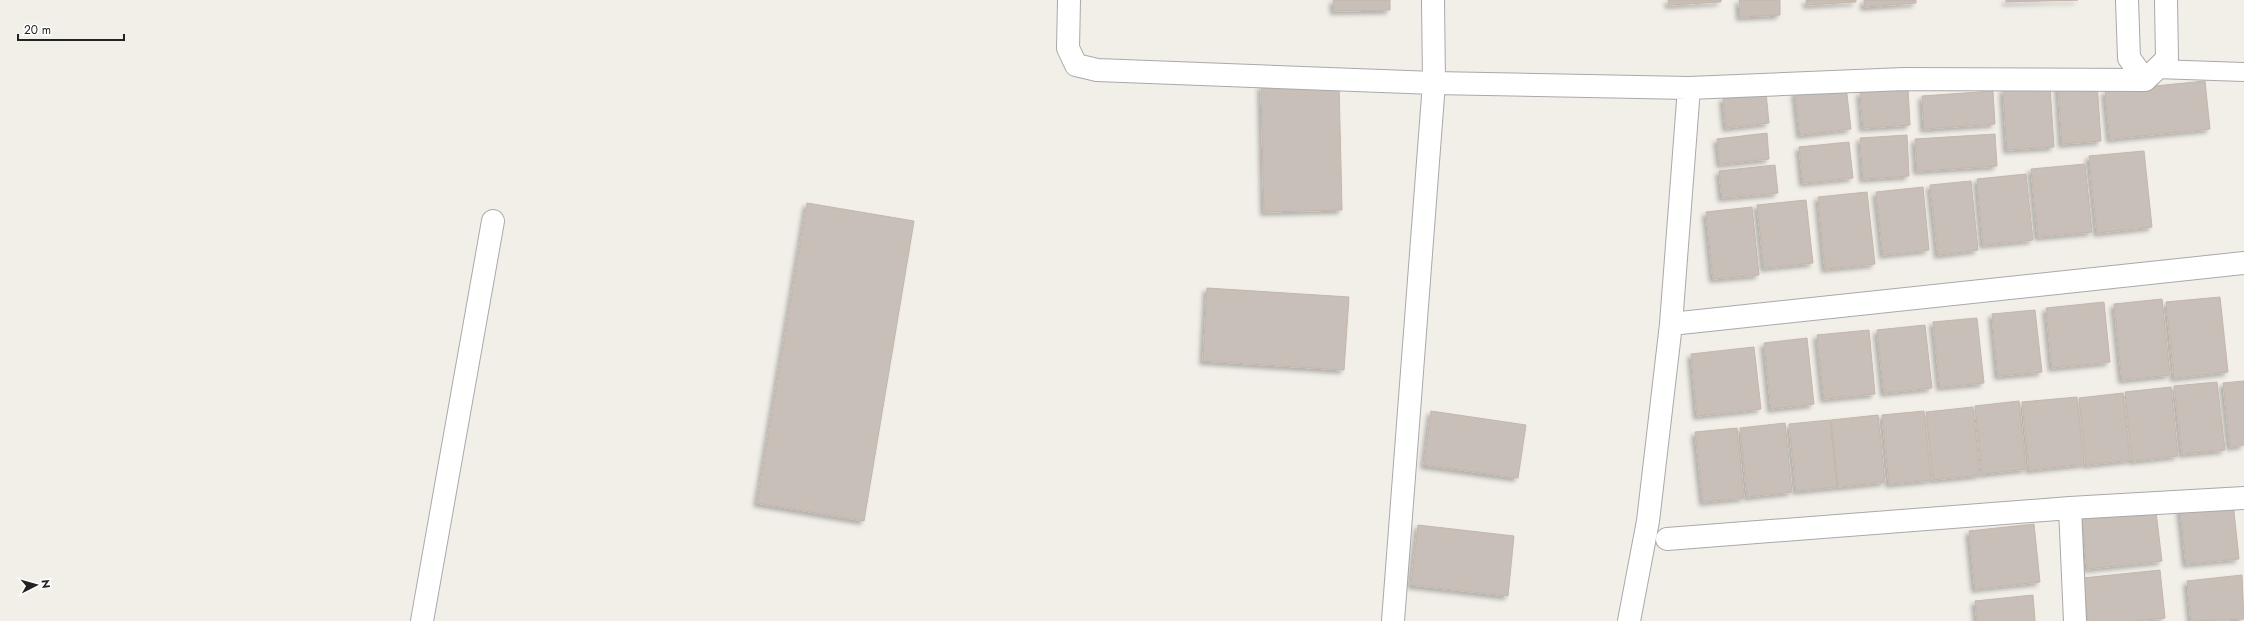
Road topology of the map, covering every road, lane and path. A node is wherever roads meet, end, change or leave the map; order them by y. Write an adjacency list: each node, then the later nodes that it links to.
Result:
1 (1069, 0): 7 (street)
2 (1433, 0): 7 (street)
3 (2127, 0): 5 (street)
4 (2166, 0): 5 (street)
5 (2156, 69): 6 (lane); 8 (street)
6 (2244, 72)
7 (1434, 83): 8 (street); 18 (street)
8 (1689, 88): 11 (street)
9 (493, 221): 17 (street)
10 (2244, 263): 11 (street)
11 (1671, 324): 14 (street)
12 (2244, 498): 13 (street)
13 (2070, 508): 15 (street); 20 (street)
14 (1648, 521): 15 (street); 16 (street)
15 (1667, 539): 16 (street)
16 (1641, 552): 19 (street)
17 (422, 621)
18 (1393, 621)
19 (1629, 621)
20 (2075, 621)

